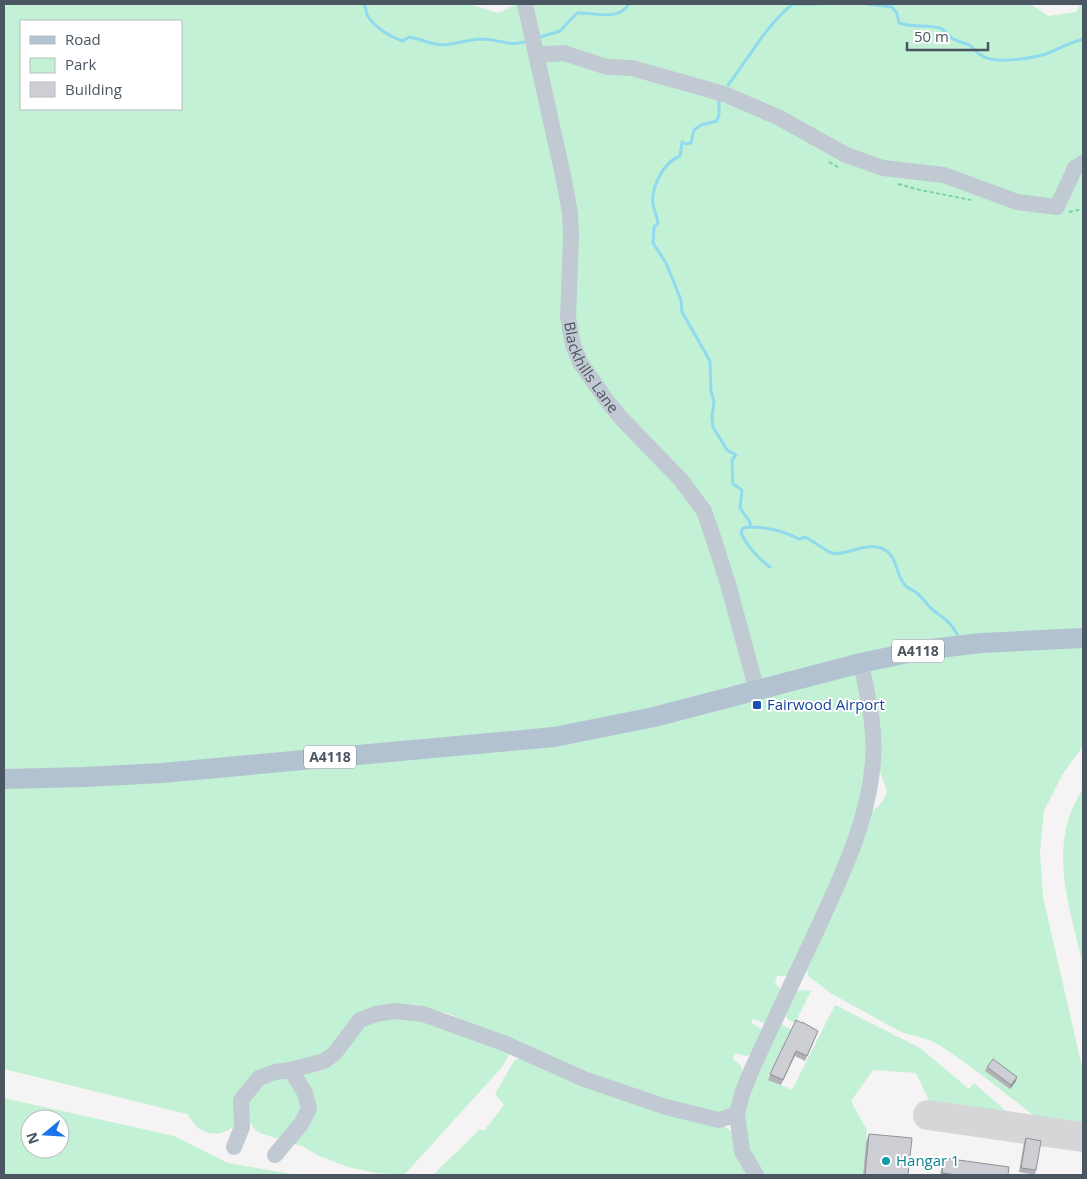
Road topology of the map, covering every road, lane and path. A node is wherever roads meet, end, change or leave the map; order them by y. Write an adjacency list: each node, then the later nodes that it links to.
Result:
1 (526, 9): 2 (street, Blackhills Lane)
2 (535, 50): 3 (street); 6 (street, Blackhills Lane)
3 (1083, 163)
4 (1083, 638): 5 (main road, A4118)
5 (861, 663): 6 (main road, A4118); 9 (street)
6 (757, 691): 7 (main road, A4118)
7 (4, 779)
8 (291, 1070): 9 (street); 10 (street); 11 (street)
9 (737, 1114): 12 (street)
10 (234, 1147)
11 (275, 1155)
12 (756, 1175)

